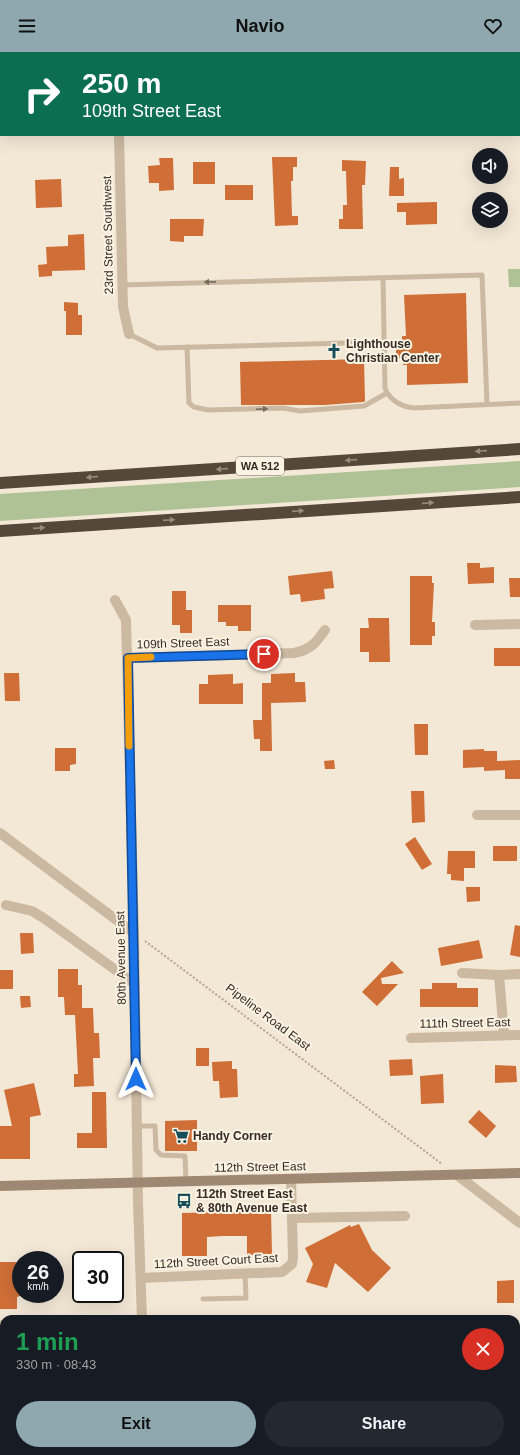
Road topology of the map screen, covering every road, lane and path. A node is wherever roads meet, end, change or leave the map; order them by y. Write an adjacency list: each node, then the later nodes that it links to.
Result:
1 (119, 136): 3 (street, 23rd Street Southwest)
2 (383, 278): 3 (lane, one-way to 3); 5 (lane); 9 (lane)
3 (122, 285): 4 (street, 23rd Street Southwest)
4 (129, 334): 6 (lane)
5 (384, 342): 6 (lane); 7 (lane)
6 (187, 347): 7 (lane, one-way to 7)
7 (387, 393): 9 (lane)
8 (520, 403): 9 (lane)
9 (487, 404)
10 (520, 449): 11 (highway, WA 512, one-way to 11)
11 (0, 483)
12 (520, 497): 13 (highway, one-way to 12)
13 (0, 531)
14 (114, 600): 18 (street, 80th Avenue East)
15 (520, 624): 16 (street)
16 (475, 625)
17 (325, 630): 18 (street, 109th Street East)
18 (128, 658): 23 (street, 80th Avenue East)
19 (477, 815): 20 (street)
20 (520, 815)
21 (0, 833): 23 (street)
22 (6, 905): 27 (street)
23 (134, 933): 27 (street, 80th Avenue East); 33 (path, Pipeline Road East)
24 (462, 973): 26 (street)
25 (520, 974): 26 (street)
26 (499, 975): 28 (street)
27 (135, 984): 31 (street, 80th Avenue East)
28 (504, 1035): 29 (street, 111th Street East); 30 (street, 111th Street East)
29 (520, 1035)
30 (411, 1038)
31 (136, 1126): 35 (lane); 36 (street, 80th Avenue East)
32 (520, 1173): 33 (main road, 112th Street East)
33 (456, 1175): 34 (main road, 112th Street East); 40 (street)
34 (291, 1179): 35 (main road, 112th Street East); 39 (street, 112th Street Court East)
35 (186, 1182): 36 (main road, 112th Street East)
36 (137, 1183): 37 (main road, 112th Street East); 42 (street, 80th Avenue East)
37 (0, 1186)
38 (405, 1216): 39 (street)
39 (292, 1218): 41 (street, 112th Street Court East)
40 (520, 1223)
41 (245, 1274): 42 (street, 112th Street Court East); 43 (lane)
42 (141, 1278): 44 (street, 80th Avenue East)
43 (204, 1299)
44 (142, 1315)

